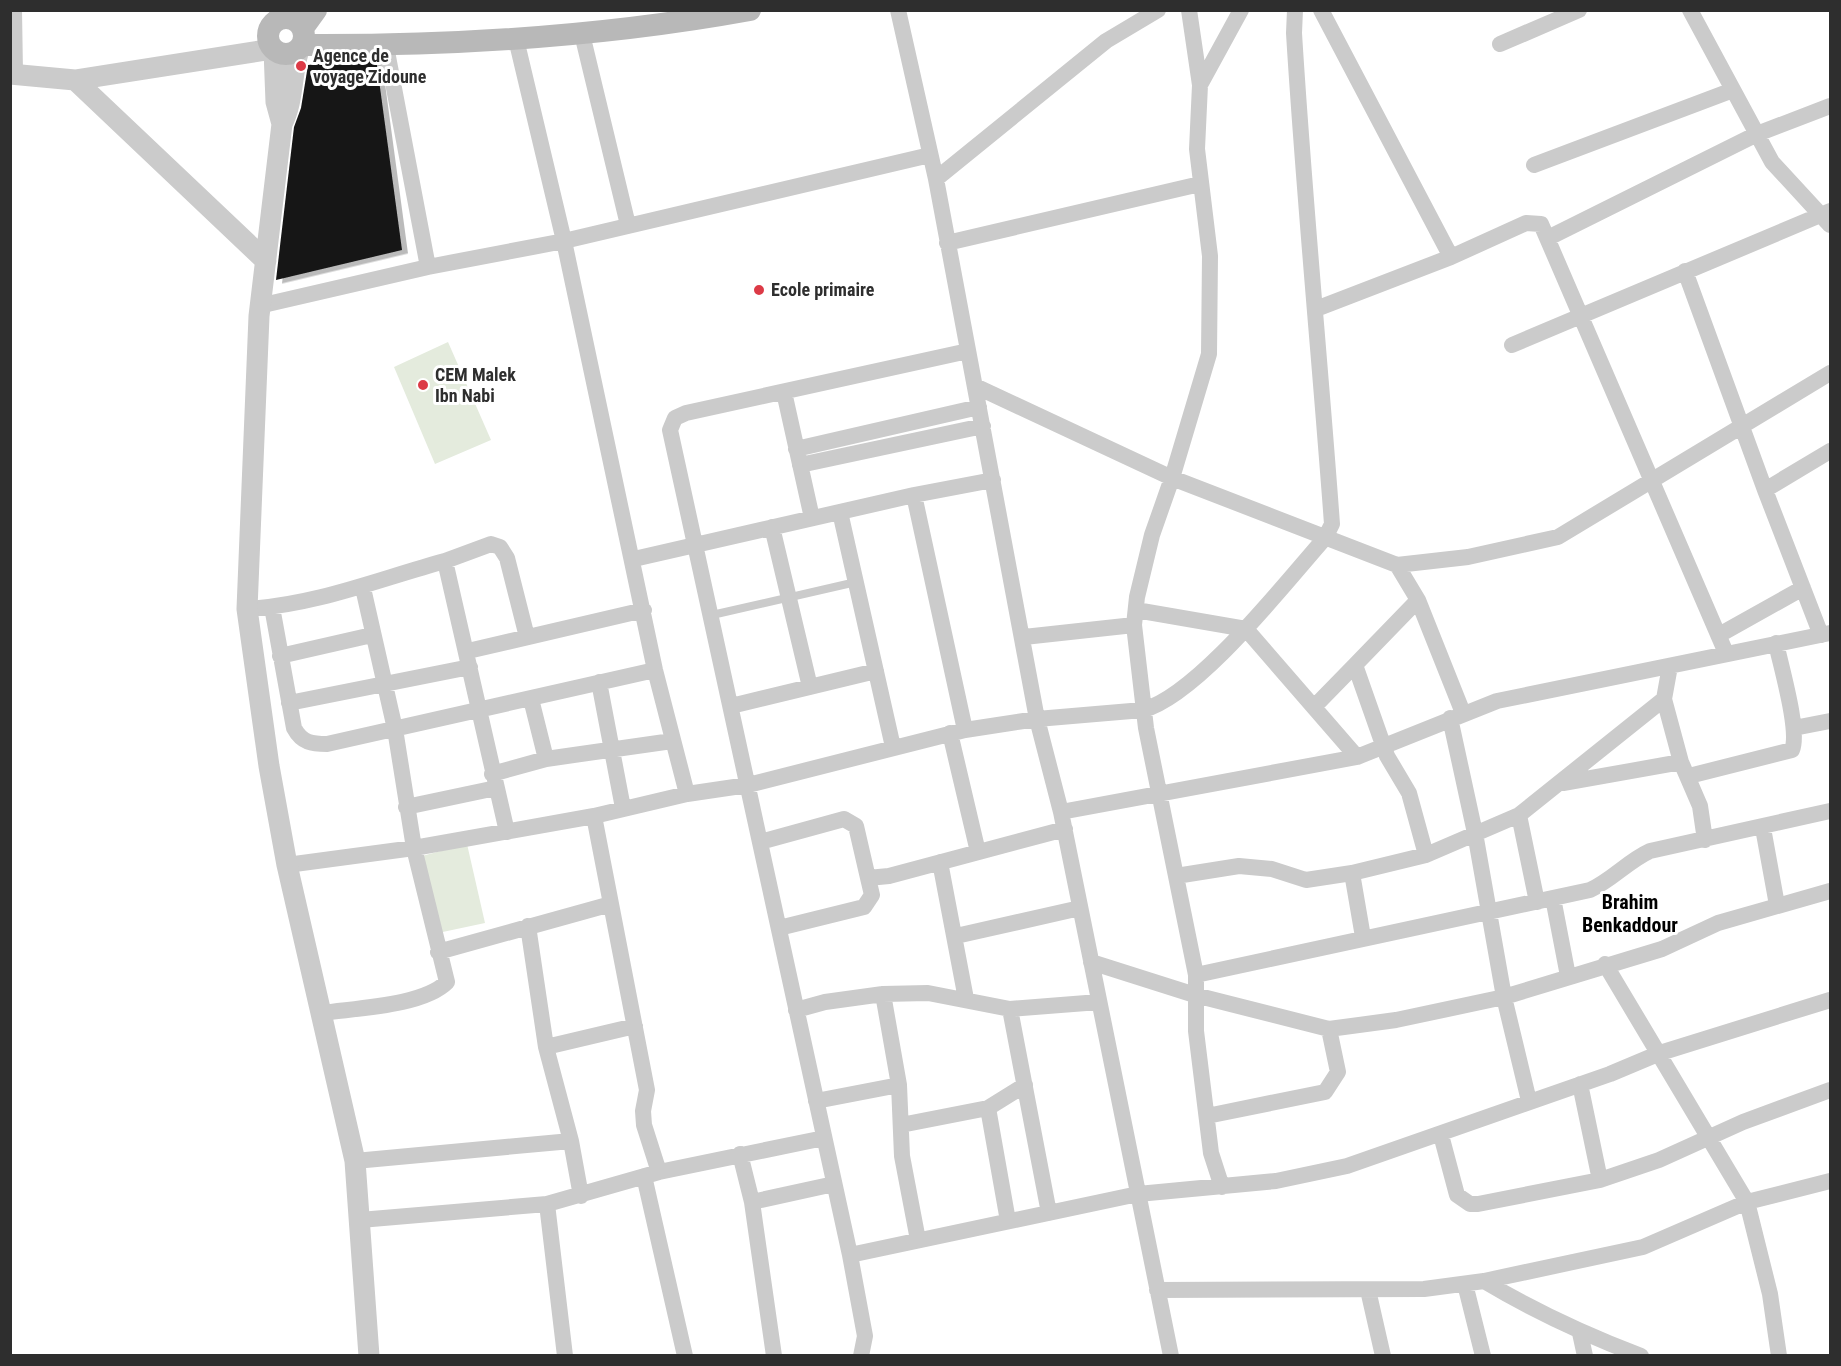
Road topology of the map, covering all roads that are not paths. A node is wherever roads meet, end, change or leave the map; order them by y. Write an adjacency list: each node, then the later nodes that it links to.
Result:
1 (14, 10): 17 (street)
2 (750, 10): 12 (main road)
3 (898, 10): 24 (street)
4 (1158, 10): 26 (street)
5 (1189, 10): 19 (street)
6 (1241, 10): 19 (street)
7 (1295, 10): 38 (street)
8 (1322, 10): 33 (street)
9 (1579, 10): 14 (street)
10 (1690, 10): 20 (street)
11 (299, 27): 15 (main road); 16 (main road); 16 (main road); 22 (street)
12 (582, 34): 13 (main road); 29 (street)
13 (516, 39): 15 (main road); 31 (street)
14 (1500, 44)
15 (386, 46): 35 (street)
16 (274, 50): 18 (street); 22 (street)
17 (13, 73): 18 (street)
18 (75, 80): 34 (street)
19 (1200, 85): 27 (street)
20 (1733, 90): 23 (street); 25 (street)
21 (1830, 106): 23 (street)
22 (282, 124): 34 (street)
23 (1756, 134): 28 (street); 30 (street)
24 (930, 155): 26 (street); 29 (street)
25 (1534, 165)
26 (936, 179): 32 (street)
27 (1200, 184): 32 (street); 50 (street)
28 (1827, 217): 36 (street)
29 (628, 225): 31 (street)
30 (1548, 238): 33 (street); 39 (street)
31 (564, 241): 35 (street); 60 (street)
32 (947, 243): 41 (street)
33 (1451, 257): 38 (street)
34 (266, 261): 37 (street)
35 (428, 267): 37 (street)
36 (1685, 271): 39 (street); 46 (street)
37 (260, 306): 69 (street)
38 (1316, 309): 58 (street)
39 (1582, 318): 40 (street); 52 (street)
40 (1512, 345)
41 (968, 351): 43 (street); 44 (street)
42 (1830, 373): 46 (street)
43 (975, 386): 45 (street); 50 (street)
44 (784, 392): 49 (street); 59 (street)
45 (979, 406): 47 (street); 49 (street)
46 (1743, 425): 52 (street); 53 (street)
47 (983, 426): 49 (street); 51 (street)
48 (1830, 451): 53 (street)
49 (798, 457): 56 (street)
50 (1172, 478): 58 (street); 72 (street)
51 (993, 480): 54 (street); 78 (street)
52 (1651, 482): 62 (street); 76 (street)
53 (1765, 490): 65 (street)
54 (914, 495): 55 (street); 102 (street)
55 (840, 512): 56 (street); 63 (street)
56 (812, 518): 57 (street)
57 (772, 527): 59 (street); 66 (street)
58 (1325, 538): 62 (street); 73 (street)
59 (696, 544): 60 (street); 71 (street)
60 (634, 559): 70 (street)
61 (445, 561): 64 (street); 77 (street); 82 (street)
62 (1397, 565): 67 (street)
63 (855, 582): 66 (lane); 86 (street)
64 (363, 588): 68 (street); 75 (street)
65 (1803, 588): 74 (street); 76 (street)
66 (788, 598): 71 (lane); 89 (street)
67 (1418, 600): 83 (street); 97 (street)
68 (272, 607): 69 (street); 81 (street)
69 (247, 609): 131 (street)
70 (644, 610): 77 (street); 85 (street)
71 (712, 615): 93 (street)
72 (1135, 618): 73 (street); 78 (street); 96 (street)
73 (1246, 629): 94 (street); 96 (street)
74 (1826, 634): 79 (street)
75 (372, 635): 81 (street); 88 (street)
76 (1719, 635): 80 (street)
77 (527, 637): 82 (street)
78 (1024, 637): 98 (street)
79 (1776, 643): 80 (street); 100 (street)
80 (1726, 652): 84 (street)
81 (280, 656): 92 (street)
82 (469, 659): 88 (street); 95 (street)
83 (1355, 665): 94 (street); 105 (street)
84 (1670, 666): 91 (street); 97 (street)
85 (655, 670): 87 (street); 103 (street)
86 (876, 671): 89 (street); 104 (street)
87 (599, 682): 90 (street); 106 (street)
88 (384, 684): 92 (street); 101 (street)
89 (810, 687): 93 (street)
90 (531, 699): 95 (street); 108 (street)
91 (1664, 699): 109 (street); 111 (street)
92 (289, 703): 101 (street)
93 (731, 706): 112 (street)
94 (1314, 707): 107 (street)
95 (478, 710): 101 (street); 110 (street)
96 (1143, 710): 98 (street); 114 (street)
97 (1457, 716): 105 (street); 124 (street)
98 (1037, 719): 102 (street); 118 (street)
99 (1830, 721): 100 (street)
100 (1794, 728): 109 (street)
101 (394, 729): 115 (street)
102 (957, 732): 104 (street); 128 (street)
103 (672, 741): 106 (street); 113 (street)
104 (893, 747): 112 (street)
105 (1384, 747): 107 (street); 129 (street)
106 (611, 748): 108 (street); 116 (street)
107 (1358, 757): 114 (street)
108 (546, 759): 110 (street)
109 (1685, 769): 111 (street); 125 (street)
110 (494, 781): 115 (street); 123 (street)
111 (1562, 783): 119 (street)
112 (748, 785): 113 (street); 126 (street)
113 (687, 794): 116 (street)
114 (1160, 794): 118 (street); 133 (street)
115 (406, 807): 127 (street)
116 (622, 808): 120 (street)
117 (1830, 811): 121 (street)
118 (1061, 812): 122 (street)
119 (1519, 815): 124 (street); 136 (street)
120 (594, 816): 123 (street); 137 (street)
121 (1763, 828): 125 (street); 138 (street)
122 (1065, 829): 128 (street); 139 (street)
123 (507, 832): 127 (street)
124 (1474, 833): 129 (street); 140 (street)
125 (1705, 840): 136 (street)
126 (760, 842): 134 (street); 142 (street)
127 (414, 848): 131 (street); 145 (street)
128 (978, 852): 130 (street)
129 (1426, 855): 132 (street)
130 (940, 862): 134 (street); 143 (street)
131 (287, 865): 158 (street)
132 (1352, 873): 133 (street); 144 (street)
133 (1176, 876): 148 (street)
134 (868, 878): 142 (street)
135 (1830, 891): 138 (street)
136 (1545, 900): 140 (street); 149 (street)
137 (611, 904): 141 (street); 159 (street)
138 (1778, 905): 147 (street)
139 (1080, 908): 143 (street); 146 (street)
140 (1488, 913): 144 (street); 152 (street)
141 (528, 926): 145 (street); 161 (street)
142 (779, 928): 157 (street)
143 (956, 936): 153 (street)
144 (1363, 937): 148 (street)
145 (438, 952): 158 (street)
146 (1091, 962): 151 (street); 155 (street)
147 (1605, 964): 149 (street); 162 (street)
148 (1196, 975): 151 (street)
149 (1568, 976): 152 (street)
150 (883, 994): 153 (street); 157 (street); 164 (street)
151 (1195, 995): 160 (street); 170 (street)
152 (1504, 997): 160 (street); 168 (street)
153 (966, 999): 156 (street)
154 (1830, 1000): 162 (street)
155 (1099, 1002): 156 (street); 183 (street)
156 (1010, 1009): 165 (street)
157 (796, 1010): 167 (street)
158 (321, 1013): 177 (street)
159 (635, 1026): 161 (street); 178 (street)
160 (1329, 1029): 170 (street)
161 (546, 1047): 175 (street)
162 (1660, 1053): 163 (street); 174 (street)
163 (1580, 1084): 168 (street); 179 (street)
164 (899, 1085): 167 (street); 171 (street)
165 (1025, 1085): 169 (street); 188 (street)
166 (1830, 1090): 174 (street)
167 (816, 1101): 173 (street)
168 (1528, 1101): 172 (street)
169 (988, 1108): 171 (street); 190 (street)
170 (1207, 1116): 182 (street)
171 (901, 1125): 191 (street)
172 (1441, 1135): 179 (street); 182 (street)
173 (824, 1138): 176 (street); 181 (street)
174 (1707, 1138): 179 (street); 186 (street)
175 (571, 1141): 177 (street); 184 (street)
176 (740, 1154): 178 (street); 185 (street)
177 (355, 1161): 189 (street)
178 (651, 1174): 184 (street); 201 (street)
179 (1600, 1179)
180 (1830, 1181): 186 (street)
181 (834, 1184): 185 (street); 192 (street)
182 (1222, 1187): 183 (street)
183 (1138, 1194): 188 (street); 195 (street)
184 (581, 1196): 187 (street)
185 (752, 1202): 202 (street)
186 (1747, 1202): 193 (street); 208 (street)
187 (547, 1204): 189 (street); 200 (street)
188 (1050, 1213): 190 (street)
189 (360, 1220): 199 (street)
190 (1008, 1221): 191 (street)
191 (918, 1240): 192 (street)
192 (850, 1255): 203 (street)
193 (1484, 1281): 194 (street); 197 (street)
194 (1465, 1284): 196 (street); 205 (street)
195 (1157, 1290): 196 (street); 198 (street)
196 (1368, 1290): 204 (street)
197 (1580, 1332): 206 (street); 207 (street)
198 (1166, 1355)
199 (369, 1356)
200 (565, 1356)
201 (685, 1356)
202 (774, 1356)
203 (861, 1356)
204 (1383, 1356)
205 (1483, 1356)
206 (1585, 1356)
207 (1641, 1356)
208 (1779, 1356)

